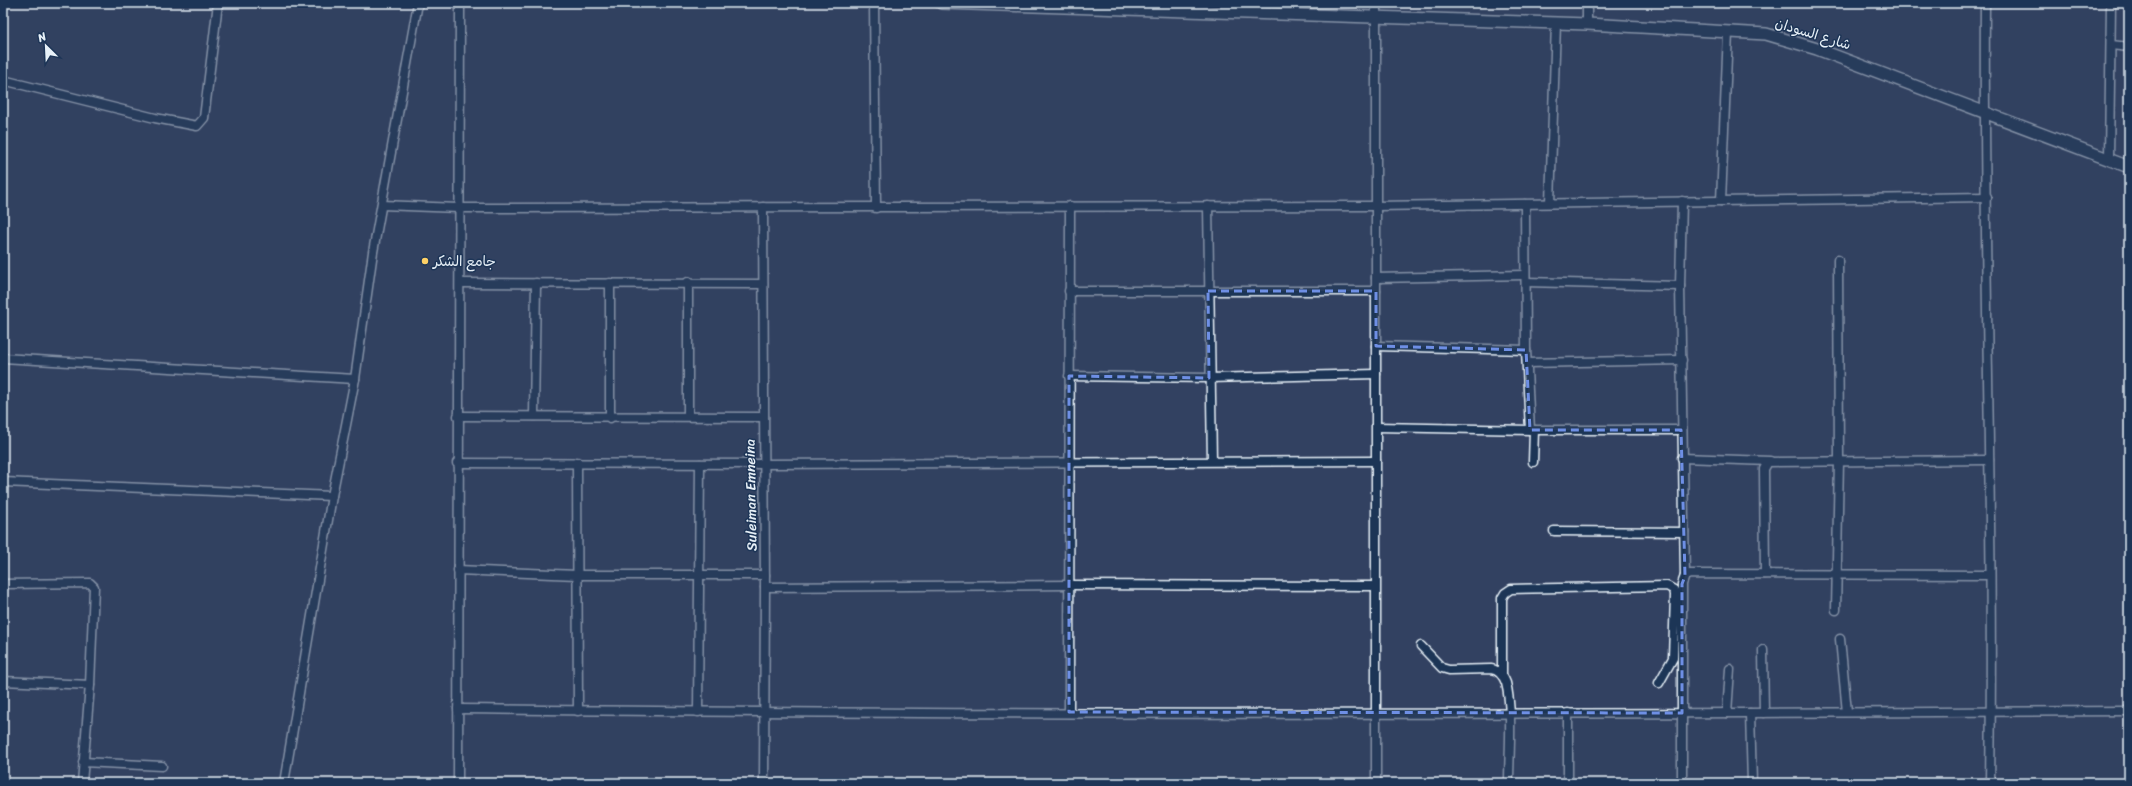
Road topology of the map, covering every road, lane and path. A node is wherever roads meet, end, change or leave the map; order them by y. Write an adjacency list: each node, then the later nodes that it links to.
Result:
1 (218, 3): 16 (street)
2 (418, 3): 25 (street)
3 (460, 3): 30 (street)
4 (874, 3): 31 (street)
5 (940, 3): 10 (main road, شارع السودان)
6 (1376, 3): 10 (street)
7 (1587, 3): 12 (street)
8 (1985, 3): 17 (street)
9 (2111, 3): 14 (street)
10 (1377, 17): 11 (main road, شارع السودان); 28 (street)
11 (1556, 23): 12 (main road, شارع السودان); 23 (street)
12 (1587, 24): 13 (main road, شارع السودان)
13 (1728, 32): 17 (main road, شارع السودان); 21 (street)
14 (2111, 45): 15 (street); 18 (street)
15 (2129, 47)
16 (3, 80)
17 (1984, 113): 18 (main road, شارع السودان); 20 (street)
18 (2109, 159): 19 (main road, شارع السودان)
19 (2129, 167)
20 (1987, 198): 21 (street); 62 (street)
21 (1721, 201): 22 (street)
22 (1682, 202): 23 (street); 40 (street)
23 (1550, 203): 24 (street)
24 (1525, 204): 28 (street); 34 (street)
25 (382, 205): 30 (street); 52 (street)
26 (1070, 206): 27 (street); 31 (street); 41 (street)
27 (1208, 206): 28 (street); 42 (street)
28 (1375, 206): 33 (street)
29 (763, 207): 30 (street); 31 (street); 39 (street, Suleiman Emneina)
30 (458, 208): 36 (street)
31 (876, 208)
32 (1838, 260): 66 (street)
33 (1376, 278): 34 (street); 43 (street)
34 (1526, 279): 40 (street); 45 (street)
35 (688, 282): 38 (street); 39 (street); 55 (street)
36 (460, 283): 37 (street); 53 (street)
37 (536, 283): 38 (street); 54 (street)
38 (610, 283): 57 (street)
39 (763, 284): 56 (street, Suleiman Emneina)
40 (1680, 286): 47 (street)
41 (1069, 291): 42 (street); 50 (street)
42 (1208, 291): 43 (street); 51 (street)
43 (1376, 291): 44 (street)
44 (1376, 346): 45 (street); 49 (street)
45 (1526, 350): 48 (street)
46 (3, 358): 52 (street)
47 (1682, 360): 48 (street); 60 (street)
48 (1527, 363): 59 (street)
49 (1376, 374): 51 (street); 58 (street)
50 (1069, 376): 51 (street); 70 (street)
51 (1209, 378): 63 (street)
52 (355, 379): 74 (street)
53 (458, 416): 54 (street); 69 (street)
54 (534, 416): 57 (street)
55 (688, 416): 56 (street); 57 (street)
56 (764, 417): 72 (street, Suleiman Emneina)
57 (610, 418)
58 (1377, 427): 59 (street); 64 (street)
59 (1532, 430): 60 (street); 68 (street)
60 (1682, 430): 61 (street)
61 (1682, 458): 65 (street); 76 (street)
62 (1990, 460): 66 (street); 82 (street)
63 (1212, 461): 64 (street); 70 (street)
64 (1376, 461): 87 (street)
65 (1770, 461): 66 (street); 78 (street)
66 (1839, 461): 79 (street)
67 (577, 462): 69 (street); 71 (street); 80 (street)
68 (1533, 462)
69 (458, 463): 77 (street)
70 (1068, 463): 72 (street); 86 (street)
71 (700, 464): 72 (street); 83 (street)
72 (763, 464): 81 (street, Suleiman Emneina)
73 (3, 482): 74 (street)
74 (332, 496): 116 (street)
75 (1554, 531): 76 (street)
76 (1684, 532): 84 (street)
77 (458, 570): 80 (street); 98 (street)
78 (1765, 574): 79 (street); 84 (street)
79 (1836, 574): 82 (street); 89 (street)
80 (576, 575): 83 (street); 99 (street)
81 (765, 575): 83 (street); 88 (street, Suleiman Emneina)
82 (1990, 575): 105 (street)
83 (699, 576): 101 (street)
84 (1685, 576): 109 (street)
85 (3, 584): 97 (street)
86 (1068, 585): 87 (street); 88 (street); 103 (street)
87 (1375, 586): 106 (street)
88 (765, 587): 102 (street, Suleiman Emneina)
89 (1836, 610)
90 (1840, 639): 104 (street)
91 (1421, 646): 94 (street)
92 (1763, 650): 112 (street)
93 (1730, 670): 110 (street)
94 (1502, 674): 96 (street); 107 (street)
95 (3, 681): 97 (street)
96 (1659, 683)
97 (90, 684): 113 (street)
98 (458, 709): 99 (street); 117 (street)
99 (578, 711): 101 (street)
100 (2129, 711): 105 (street)
101 (698, 712): 102 (street)
102 (764, 712): 103 (street); 118 (street, Suleiman Emneina)
103 (1069, 712): 106 (street)
104 (1847, 712): 105 (street); 112 (street)
105 (1991, 712): 124 (street)
106 (1375, 713): 107 (street); 119 (street)
107 (1509, 713): 108 (street); 120 (street)
108 (1568, 713): 109 (street); 121 (street)
109 (1682, 713): 110 (street); 122 (street)
110 (1728, 713): 111 (street)
111 (1750, 713): 112 (street); 123 (street)
112 (1764, 713)
113 (84, 762): 114 (street); 115 (street)
114 (162, 766)
115 (82, 783)
116 (284, 783)
117 (458, 783)
118 (764, 783)
119 (1376, 783)
120 (1509, 783)
121 (1568, 783)
122 (1682, 783)
123 (1752, 783)
124 (1990, 783)

